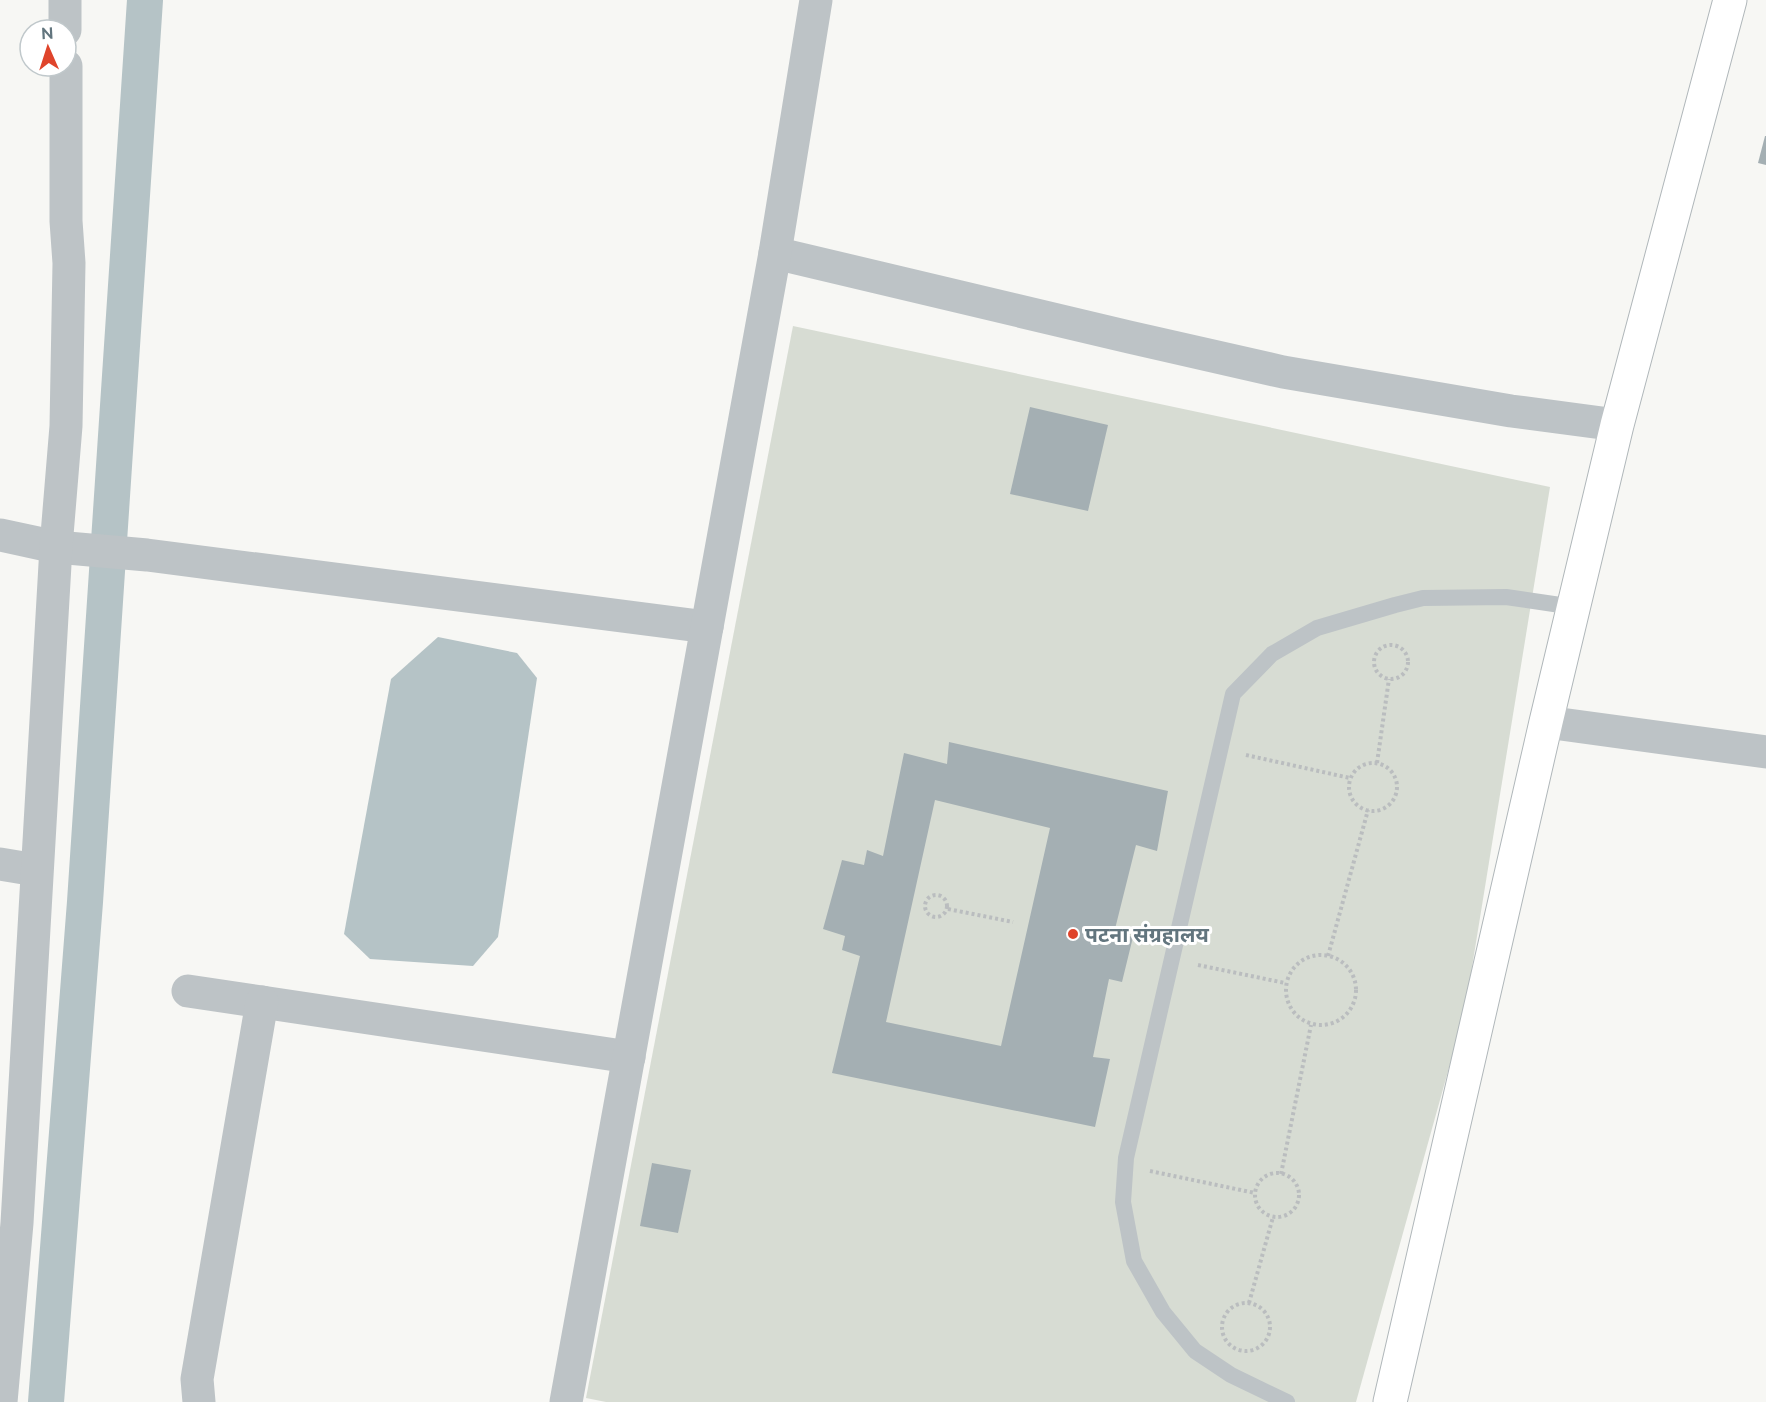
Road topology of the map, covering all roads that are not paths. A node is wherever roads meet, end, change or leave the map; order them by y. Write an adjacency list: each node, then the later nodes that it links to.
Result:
1 (65, 0): 4 (street)
2 (816, 0): 6 (street)
3 (1730, 0): 7 (street)
4 (65, 18)
5 (66, 78): 9 (street)
6 (775, 253): 7 (street); 11 (street)
7 (1617, 425): 10 (street)
8 (0, 535): 9 (street)
9 (68, 548): 11 (street); 15 (street)
10 (1574, 607): 12 (street); 22 (lane)
11 (707, 627): 18 (street)
12 (1546, 722): 13 (street); 23 (street)
13 (1766, 752)
14 (0, 864): 15 (street)
15 (36, 870): 19 (street)
16 (188, 991): 17 (street)
17 (262, 1002): 18 (street); 20 (street)
18 (629, 1057): 21 (street)
19 (1, 1402)
20 (199, 1402)
21 (566, 1402)
22 (1287, 1402)
23 (1390, 1402)

